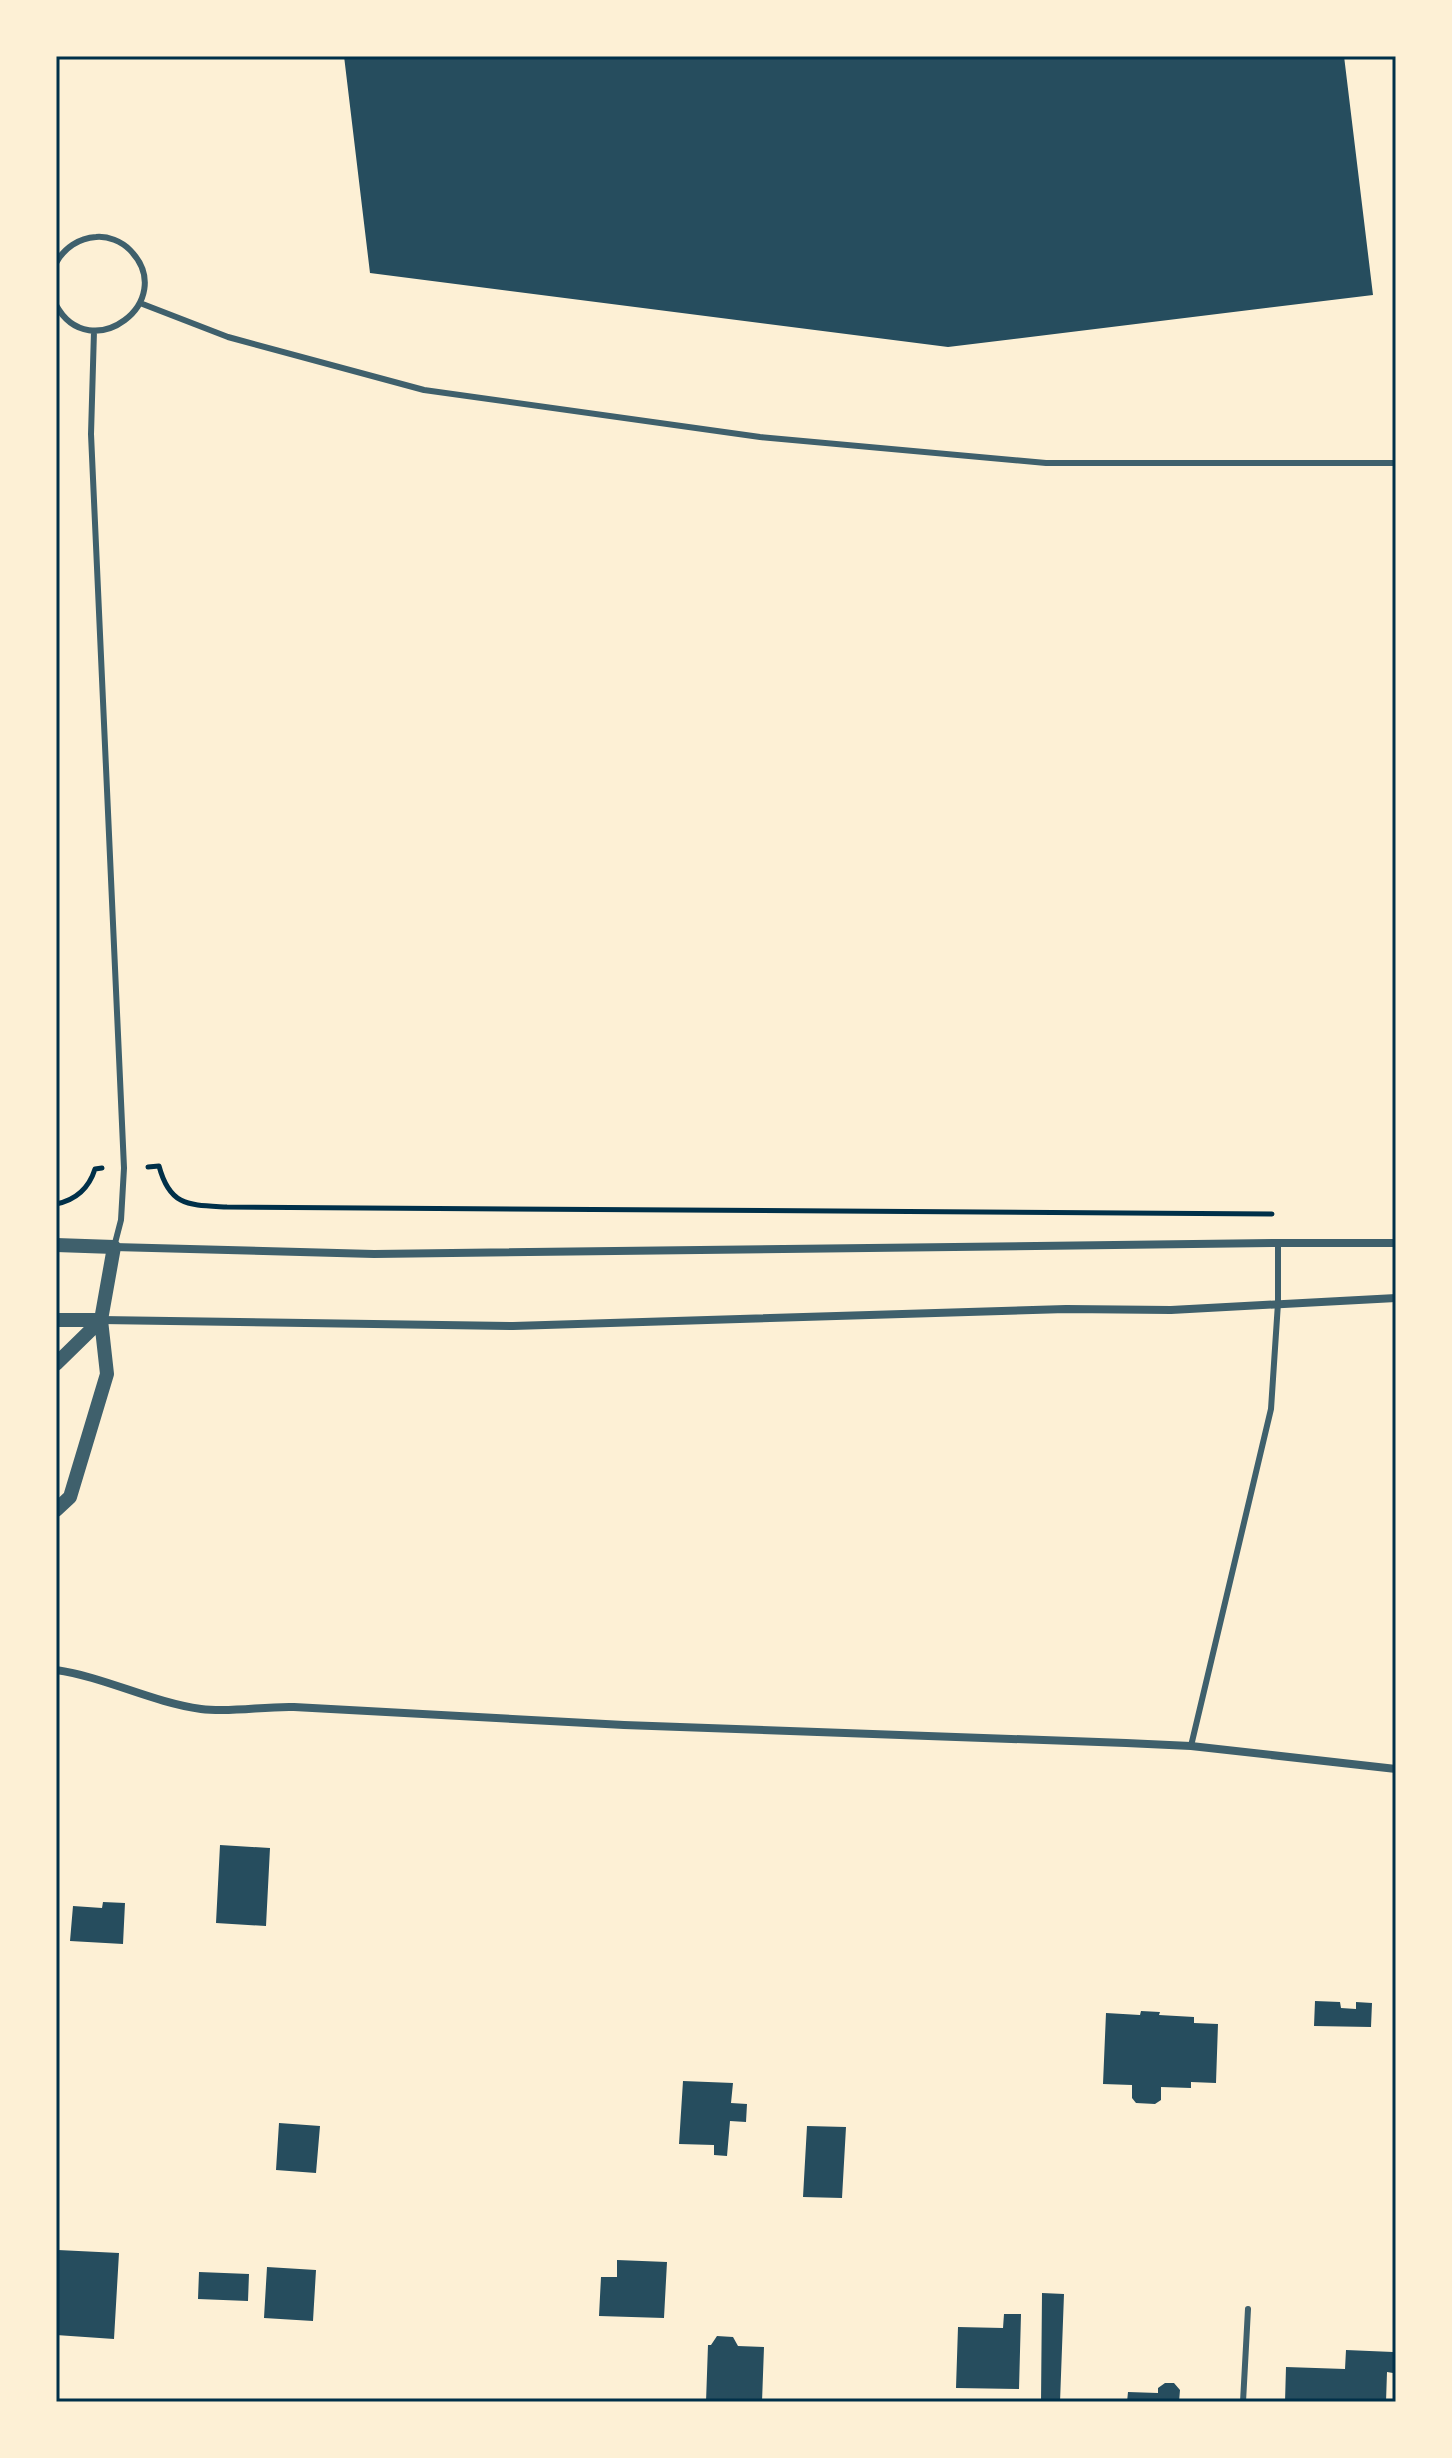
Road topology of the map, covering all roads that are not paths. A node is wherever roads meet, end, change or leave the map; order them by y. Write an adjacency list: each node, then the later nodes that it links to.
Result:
1 (56, 263): 2 (lane)
2 (140, 303): 4 (lane); 5 (lane)
3 (56, 305): 4 (lane)
4 (94, 331): 9 (lane)
5 (1396, 463)
6 (1278, 1243): 7 (street); 9 (street); 11 (lane)
7 (1396, 1243)
8 (56, 1245): 9 (street)
9 (114, 1247): 13 (street)
10 (1396, 1298): 11 (street)
11 (1278, 1303): 13 (street); 17 (lane)
12 (56, 1320): 13 (street)
13 (101, 1320): 14 (street); 15 (street)
14 (56, 1364)
15 (56, 1510)
16 (56, 1670): 17 (street)
17 (1191, 1746): 18 (street)
18 (1396, 1769)
19 (1248, 2309): 20 (lane)
20 (1243, 2402)

